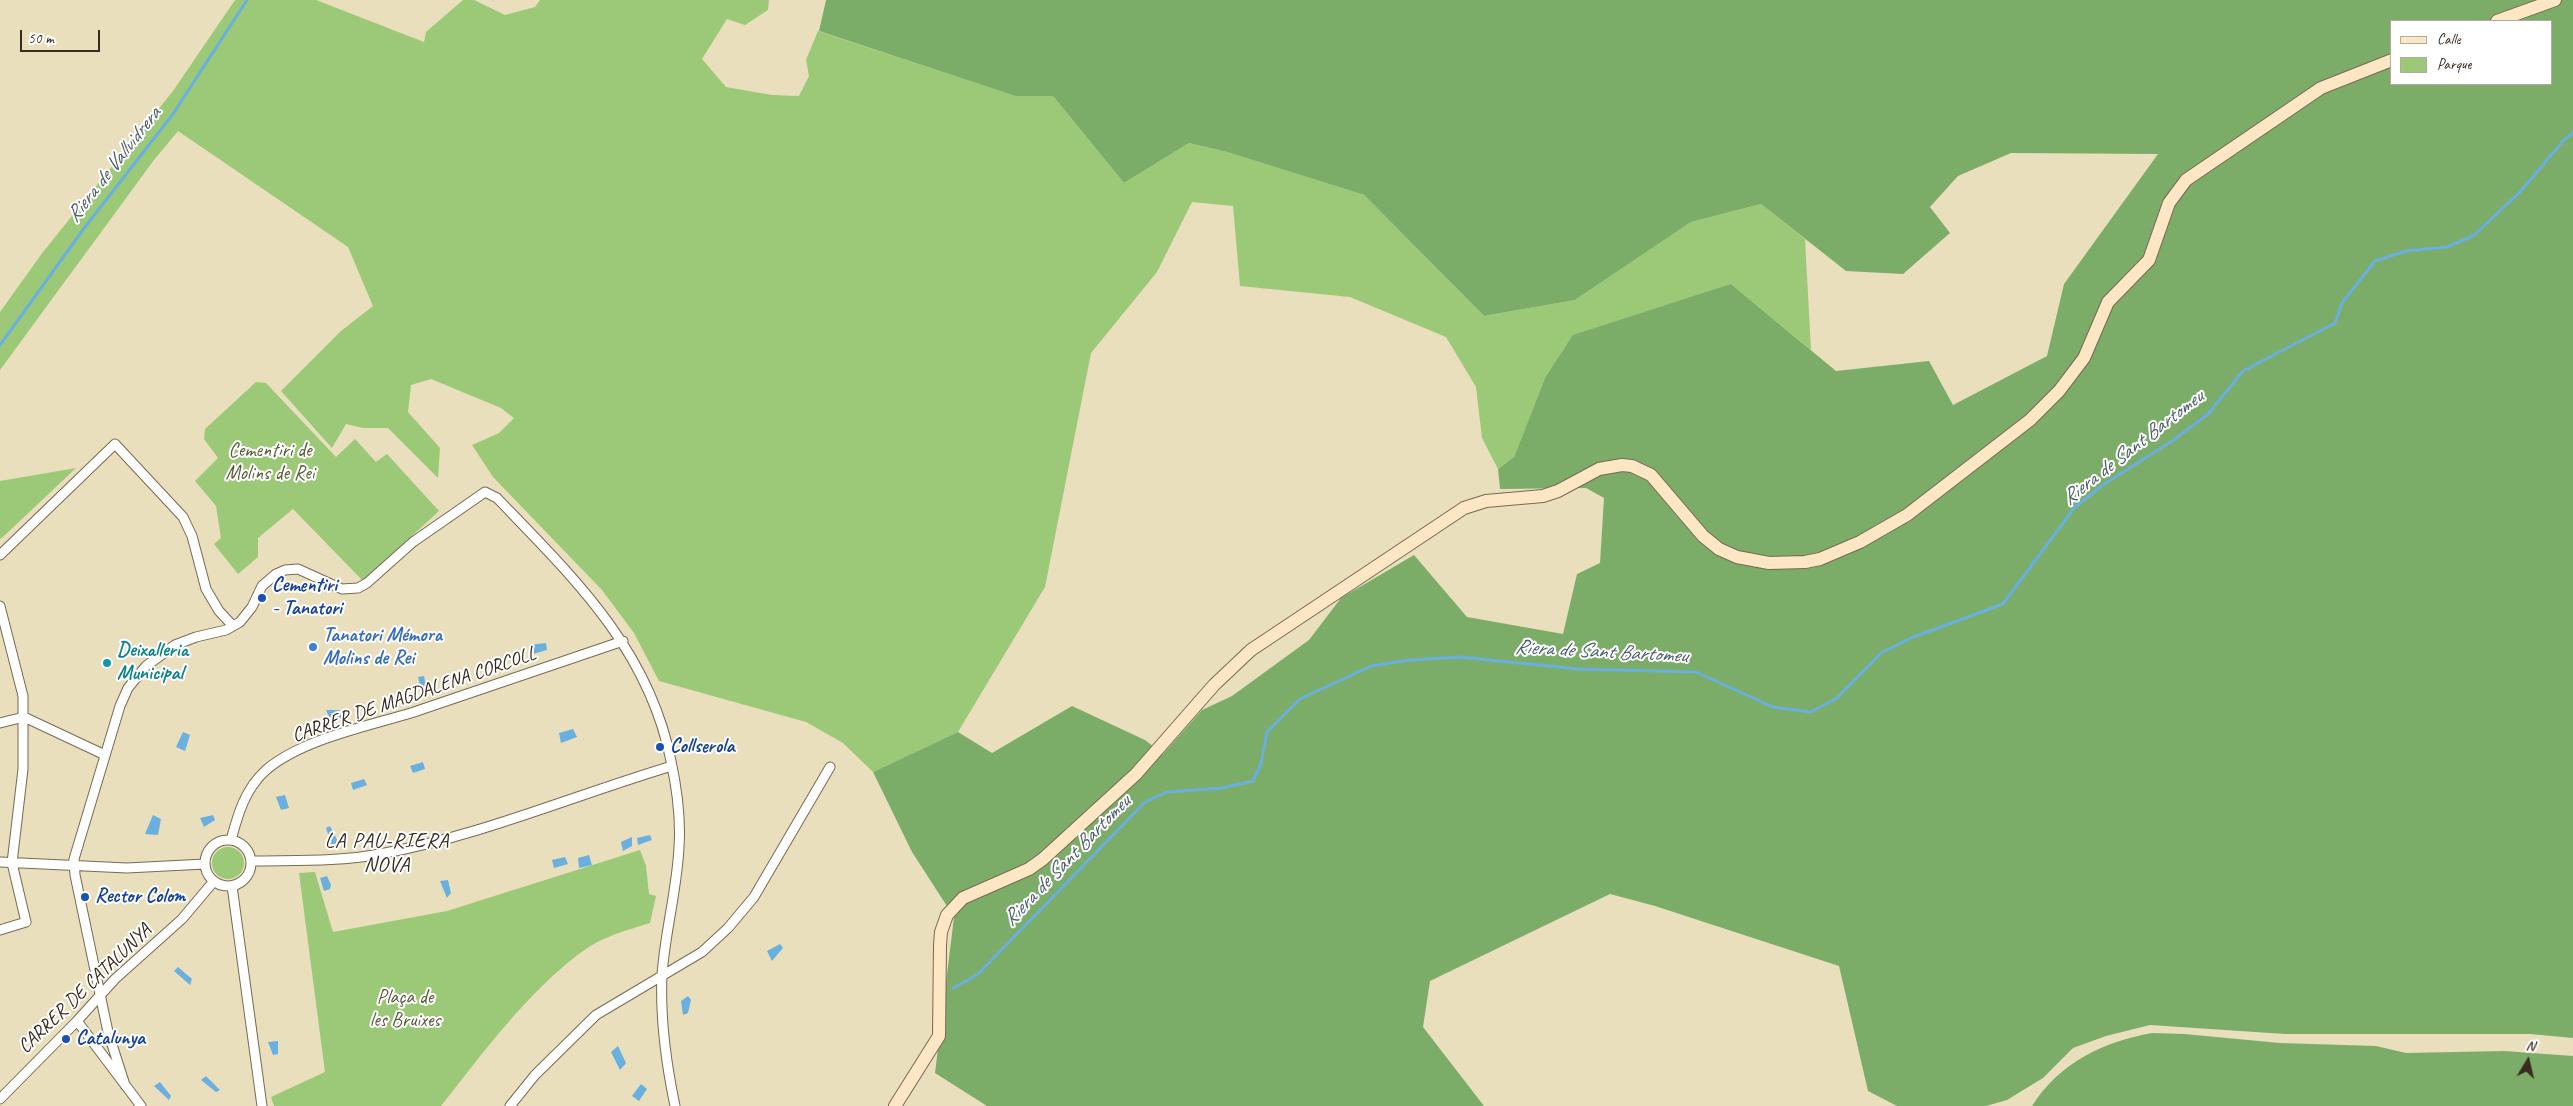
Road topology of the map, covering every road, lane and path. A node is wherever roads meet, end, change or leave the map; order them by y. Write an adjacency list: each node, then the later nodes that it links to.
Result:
1 (2555, 0): 2 (main road)
2 (2500, 20)
3 (2390, 61): 31 (main road)
4 (0, 555): 6 (street)
5 (0, 606): 8 (street)
6 (234, 626): 7 (street); 10 (street)
7 (623, 641): 11 (street); 13 (street, CARRER DE MAGDALENA CORCOLL)
8 (24, 717): 9 (street); 10 (street); 16 (street)
9 (0, 723)
10 (105, 755): 18 (street)
11 (672, 766): 14 (street); 22 (street)
12 (830, 767): 22 (street)
13 (231, 840): 14 (street); 17 (street)
14 (251, 861): 20 (street)
15 (0, 862): 16 (street)
16 (12, 863): 18 (street); 21 (street)
17 (205, 864): 18 (street); 19 (street)
18 (74, 867): 23 (street)
19 (214, 882): 20 (street); 23 (street, CARRER DE CATALUNYA)
20 (232, 886): 28 (street)
21 (0, 930)
22 (662, 973): 29 (street); 30 (street)
23 (101, 996): 24 (street, CARRER DE CATALUNYA); 25 (street)
24 (77, 1021): 25 (street); 26 (street, CARRER DE CATALUNYA)
25 (125, 1085): 27 (street)
26 (0, 1098)
27 (141, 1106)
28 (262, 1106)
29 (510, 1106)
30 (675, 1106)
31 (895, 1106)

